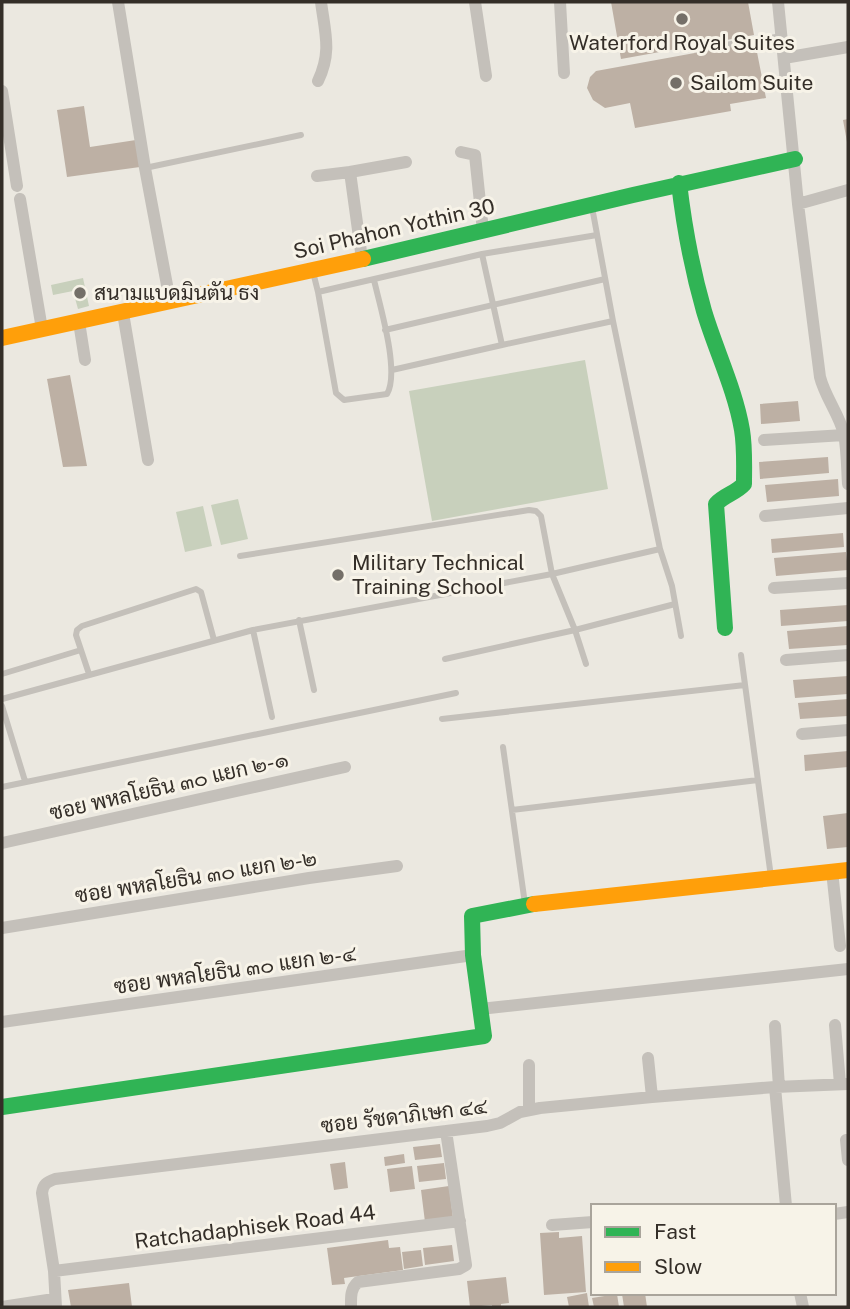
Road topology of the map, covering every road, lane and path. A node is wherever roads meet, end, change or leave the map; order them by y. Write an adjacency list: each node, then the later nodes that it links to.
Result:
1 (118, 2): 18 (street)
2 (321, 2): 12 (street)
3 (475, 2): 11 (street)
4 (560, 2): 10 (street)
5 (778, 2): 6 (street)
6 (782, 36): 8 (lane); 9 (street)
7 (848, 47): 9 (street)
8 (694, 50)
9 (785, 58): 16 (street)
10 (564, 73)
11 (486, 76)
12 (318, 81)
13 (2, 91): 38 (street)
14 (301, 135): 18 (lane)
15 (461, 152): 25 (street)
16 (794, 159): 21 (street, Soi Phahon Yothin 30); 23 (street)
17 (406, 162): 19 (street)
18 (145, 168): 33 (street)
19 (350, 172): 20 (street); 28 (street)
20 (317, 176)
21 (678, 183): 24 (street, Soi Phahon Yothin 30); 57 (street)
22 (848, 190): 23 (street)
23 (798, 204): 44 (street)
24 (591, 205): 25 (street, Soi Phahon Yothin 30); 26 (lane)
25 (483, 230): 28 (street, Soi Phahon Yothin 30)
26 (597, 235): 27 (lane); 30 (lane)
27 (482, 254): 31 (lane); 34 (lane)
28 (362, 259): 29 (street, Soi Phahon Yothin 30)
29 (312, 270): 32 (lane); 33 (street, Soi Phahon Yothin 30)
30 (605, 279): 34 (lane); 36 (lane)
31 (373, 280): 32 (lane); 39 (lane)
32 (318, 292): 43 (lane)
33 (170, 301): 35 (street, Soi Phahon Yothin 30)
34 (493, 305): 39 (lane); 41 (lane)
35 (123, 313): 37 (street, Soi Phahon Yothin 30); 46 (street)
36 (612, 321): 41 (lane); 50 (lane)
37 (79, 322): 38 (street, Soi Phahon Yothin 30); 42 (street)
38 (42, 329): 40 (street, Soi Phahon Yothin 30)
39 (385, 330): 43 (lane)
40 (2, 338)
41 (502, 345): 43 (lane)
42 (85, 360)
43 (392, 370)
44 (844, 435): 45 (street); 47 (street)
45 (764, 440)
46 (148, 460)
47 (848, 484)
48 (848, 508): 49 (street)
49 (765, 516)
50 (660, 549): 52 (lane); 55 (lane)
51 (240, 556): 52 (lane)
52 (552, 574): 56 (lane); 59 (lane)
53 (848, 583): 54 (street)
54 (774, 588)
55 (675, 604): 59 (lane); 60 (lane)
56 (299, 620): 58 (lane); 71 (lane)
57 (725, 628)
58 (253, 630): 61 (lane); 75 (lane)
59 (575, 630): 65 (lane); 67 (lane)
60 (681, 636)
61 (214, 640): 62 (lane); 69 (lane)
62 (81, 650): 68 (lane); 69 (lane)
63 (741, 655): 70 (lane)
64 (848, 655): 66 (street)
65 (444, 659)
66 (786, 660)
67 (586, 664)
68 (2, 674)
69 (89, 674): 73 (lane)
70 (745, 685): 76 (lane); 81 (lane)
71 (314, 690)
72 (456, 693): 82 (lane)
73 (2, 699)
74 (2, 706): 82 (lane)
75 (272, 717)
76 (442, 719)
77 (848, 730): 78 (street)
78 (802, 734)
79 (503, 747): 84 (lane)
80 (345, 766): 85 (street, ซอย พหลโยธิน ๓๐ แยก ๒-๑)
81 (758, 780): 84 (lane); 88 (lane)
82 (25, 781): 83 (lane)
83 (2, 787)
84 (512, 810): 89 (lane)
85 (2, 843)
86 (397, 866): 90 (street, ซอย พหลโยธิน ๓๐ แยก ๒-๒)
87 (840, 871): 88 (street); 91 (street)
88 (771, 878): 89 (street)
89 (525, 905): 92 (street)
90 (2, 928)
91 (840, 946)
92 (473, 956): 94 (street); 95 (street, ซอย พหลโยธิน ๓๐ แยก ๒-๔)
93 (848, 969): 94 (street)
94 (480, 1009): 103 (street)
95 (2, 1022)
96 (835, 1025): 100 (street)
97 (775, 1026): 101 (street)
98 (648, 1058): 102 (street)
99 (529, 1065): 104 (street)
100 (844, 1084): 101 (street, ซอย รัชดาภิเษก ๔๔)
101 (777, 1087): 102 (street, ซอย รัชดาภิเษก ๔๔); 108 (street)
102 (652, 1097): 104 (street, ซอย รัชดาภิเษก ๔๔)
103 (2, 1107)
104 (529, 1109): 105 (street, ซอย รัชดาภิเษก ๔๔)
105 (446, 1132): 109 (street); 112 (street, ซอย รัชดาภิเษก ๔๔)
106 (846, 1140): 107 (street)
107 (848, 1160)
108 (786, 1204)
109 (460, 1221): 112 (street, Ratchadaphisek Road 44); 115 (street)
110 (591, 1222): 111 (street)
111 (552, 1225)
112 (54, 1271): 113 (street)
113 (55, 1303): 114 (street)
114 (2, 1307)
115 (351, 1307)

